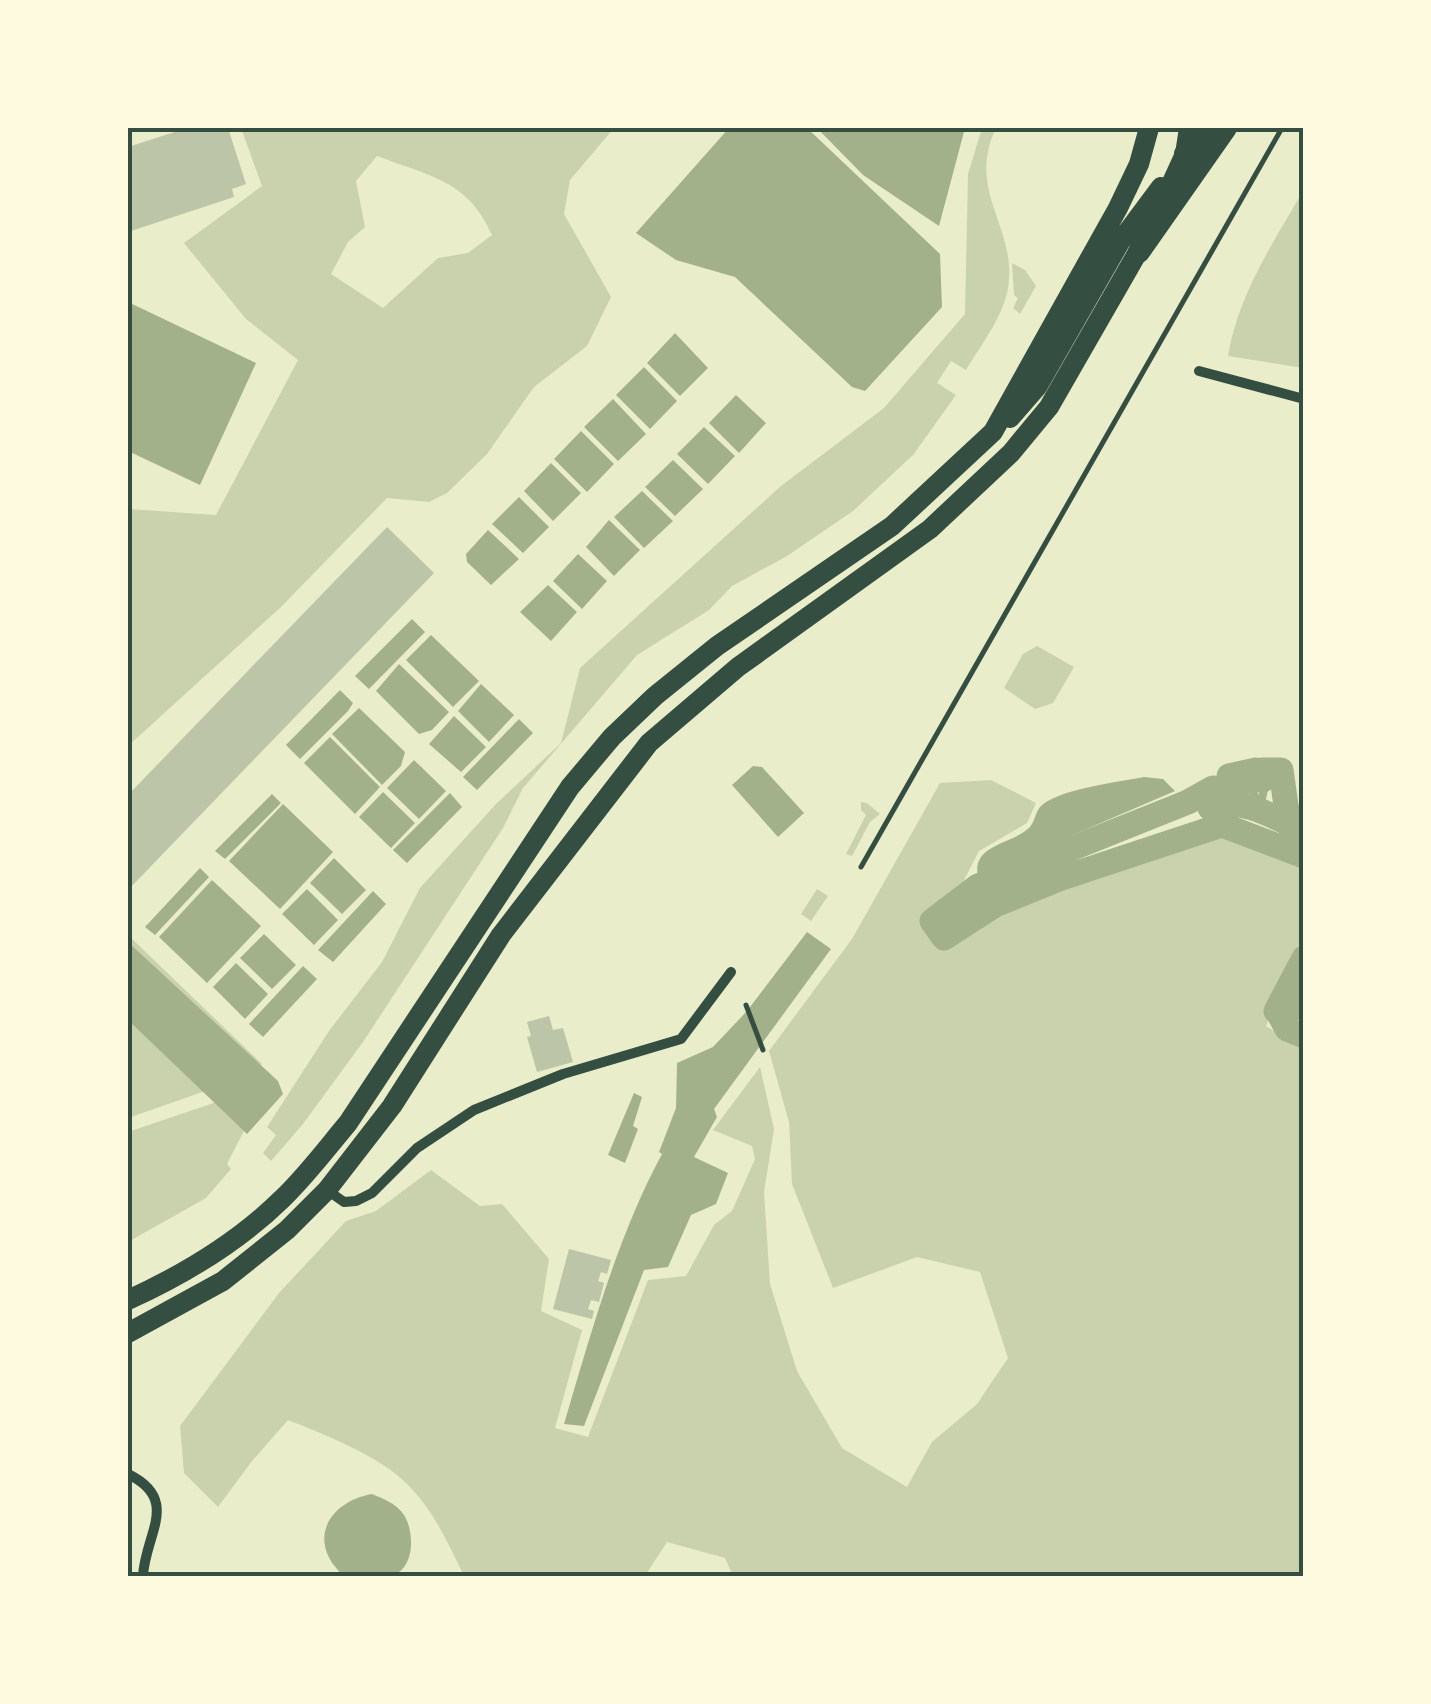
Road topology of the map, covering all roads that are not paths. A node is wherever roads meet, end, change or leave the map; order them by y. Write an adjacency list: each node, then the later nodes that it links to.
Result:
1 (1149, 128): 9 (main road)
2 (1189, 128): 5 (main road)
3 (1204, 128): 5 (main road)
4 (1226, 128): 6 (main road)
5 (1185, 154): 6 (main road); 9 (main road)
6 (1140, 252): 11 (main road)
7 (1198, 371): 8 (street)
8 (1304, 399)
9 (994, 432): 12 (main road)
10 (731, 972): 11 (street)
11 (328, 1190): 13 (main road)
12 (128, 1300)
13 (128, 1333)
14 (128, 1474): 15 (street)
15 (143, 1576)

